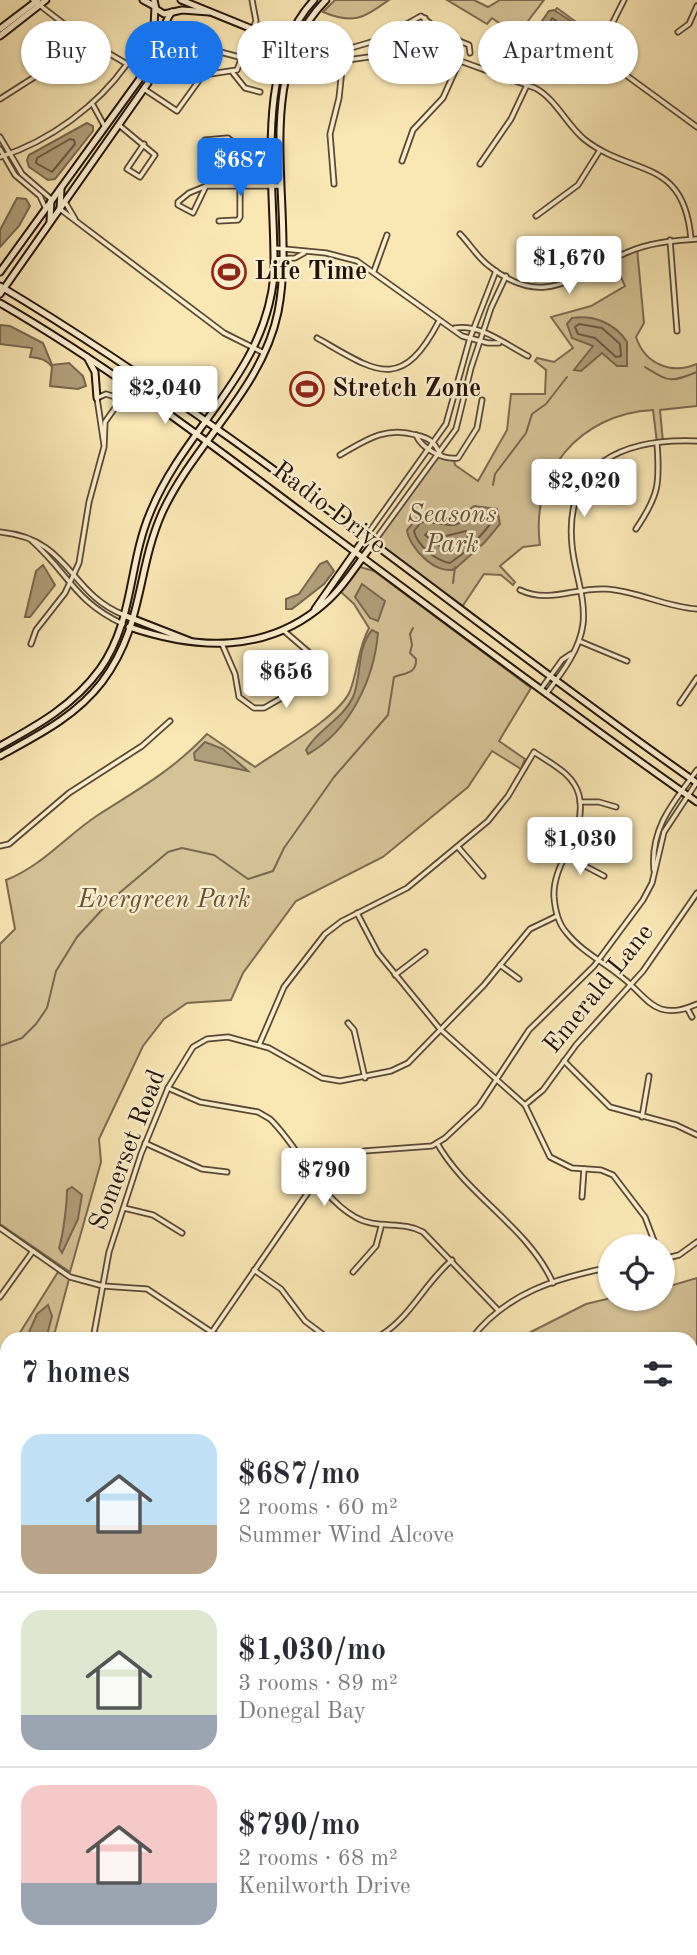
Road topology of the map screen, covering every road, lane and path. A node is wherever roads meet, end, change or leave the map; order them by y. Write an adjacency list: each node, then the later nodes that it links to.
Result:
1 (46, 0): 8 (street)
2 (143, 0): 9 (street)
3 (179, 0): 11 (street); 12 (street)
4 (252, 0): 15 (street)
5 (314, 0): 16 (street)
6 (326, 0): 17 (street)
7 (624, 0): 48 (street)
8 (37, 2): 14 (street); 20 (street); 22 (street)
9 (154, 4): 11 (street); 43 (street)
10 (697, 6): 21 (street)
11 (173, 11): 12 (street); 39 (street)
12 (212, 12): 19 (street)
13 (425, 18): 18 (street); 23 (street); 24 (street)
14 (60, 21)
15 (255, 21)
16 (300, 21)
17 (309, 21)
18 (424, 21)
19 (237, 22)
20 (0, 29)
21 (678, 32)
22 (0, 36)
23 (354, 47)
24 (470, 53)
25 (111, 55): 30 (street)
26 (464, 61): 38 (street)
27 (237, 66): 28 (street)
28 (233, 72): 29 (street); 40 (street)
29 (223, 73)
30 (111, 83)
31 (24, 84): 41 (street)
32 (110, 84): 42 (street)
33 (196, 84): 39 (street)
34 (276, 84): 63 (street)
35 (285, 84): 64 (street)
36 (340, 84): 59 (street)
37 (451, 84): 57 (street)
38 (527, 85): 54 (street); 58 (street)
39 (144, 89): 47 (street)
40 (260, 92)
41 (0, 99)
42 (93, 105): 44 (street); 56 (street)
43 (121, 107): 46 (street); 47 (street)
44 (100, 113): 46 (street); 49 (street)
45 (697, 118): 48 (street)
46 (111, 121): 49 (street); 51 (street)
47 (119, 125): 51 (street); 52 (street)
48 (695, 125)
49 (104, 129): 60 (street)
50 (0, 137): 56 (street)
51 (109, 139): 66 (street)
52 (144, 144): 52 (street)
53 (0, 149): 56 (street)
54 (600, 150): 69 (street); 75 (street)
55 (240, 154): 55 (street); 62 (street)
56 (4, 156): 65 (street); 67 (street)
57 (402, 161)
58 (480, 164)
59 (334, 184)
60 (61, 186): 65 (street); 68 (street)
61 (206, 186): 61 (street); 62 (street)
62 (240, 186): 63 (street); 71 (street)
63 (274, 186): 64 (street); 77 (street)
64 (282, 186): 78 (street)
65 (51, 199): 67 (street); 72 (street)
66 (65, 202): 68 (street); 70 (street)
67 (45, 207): 84 (street)
68 (60, 209): 70 (street); 72 (street)
69 (536, 216)
70 (76, 220): 97 (street)
71 (219, 221)
72 (49, 224): 86 (street)
73 (460, 234): 83 (street)
74 (387, 235): 82 (street)
75 (694, 239): 76 (street)
76 (670, 240): 85 (street); 92 (street)
77 (274, 248): 78 (street); 80 (street)
78 (283, 248): 79 (street); 81 (street)
79 (303, 253): 81 (street); 82 (street)
80 (274, 258): 81 (street); 97 (street)
81 (283, 259): 98 (street)
82 (374, 271): 88 (street)
83 (496, 271): 85 (street); 90 (street)
84 (0, 272)
85 (506, 276): 91 (street)
86 (1, 290): 103 (street, Radio Drive)
87 (0, 303): 99 (street, Radio Drive)
88 (439, 321): 89 (street); 93 (street)
89 (454, 328): 90 (street); 94 (street)
90 (473, 328): 91 (street); 94 (street)
91 (484, 331): 95 (street); 96 (street)
92 (677, 331)
93 (317, 338)
94 (470, 338): 95 (street); 109 (street)
95 (480, 342): 96 (street); 113 (street)
96 (499, 343): 100 (street)
97 (255, 349): 98 (street); 103 (street)
98 (264, 354): 104 (street)
99 (85, 355): 101 (street); 105 (street, Radio Drive)
100 (528, 356)
101 (97, 398): 111 (street); 111 (street)
102 (482, 400): 113 (street)
103 (207, 423): 104 (street, Radio Drive); 105 (street)
104 (216, 429): 108 (street); 117 (street, Radio Drive)
105 (199, 435): 108 (street, Radio Drive); 128 (street)
106 (416, 435): 109 (street); 112 (street); 114 (street)
107 (697, 441): 110 (street)
108 (208, 442): 120 (street, Radio Drive); 129 (street)
109 (435, 442): 112 (street); 113 (street)
110 (657, 443): 115 (street); 125 (street)
111 (104, 445): 122 (street)
112 (429, 451): 113 (street); 117 (street)
113 (440, 454): 119 (street)
114 (340, 455)
115 (636, 529)
116 (0, 532): 118 (street)
117 (364, 539): 119 (street, Radio Drive); 120 (street)
118 (30, 540): 122 (street); 123 (street)
119 (372, 545): 121 (street); 139 (street, Radio Drive)
120 (355, 552): 121 (street, Radio Drive); 126 (street)
121 (362, 557): 126 (street); 140 (street, Radio Drive)
122 (74, 574): 123 (street); 128 (street)
123 (70, 583): 130 (street); 135 (street)
124 (520, 590): 125 (street)
125 (581, 591): 127 (street); 133 (street)
126 (314, 609): 132 (street)
127 (697, 609)
128 (126, 616): 129 (street); 130 (street)
129 (135, 620): 131 (street); 134 (street)
130 (123, 624): 131 (street); 144 (street)
131 (131, 628): 134 (street); 145 (street)
132 (283, 630): 136 (street); 136 (street)
133 (579, 640): 137 (street); 139 (street)
134 (192, 642): 136 (street)
135 (31, 644)
136 (222, 644)
137 (627, 661)
138 (697, 678): 142 (street)
139 (553, 679): 140 (street); 141 (street); 147 (street, Radio Drive)
140 (541, 690): 141 (street, Radio Drive)
141 (547, 694): 148 (street, Radio Drive)
142 (680, 702)
143 (170, 720): 153 (street)
144 (0, 746)
145 (0, 757)
146 (697, 770): 147 (street)
147 (695, 781): 148 (street); 149 (street)
148 (682, 791): 149 (street, Radio Drive); 156 (street)
149 (688, 795): 151 (street, Radio Drive); 156 (street)
150 (580, 802): 152 (street); 154 (street); 155 (street)
151 (697, 802)
152 (616, 807)
153 (0, 846)
154 (458, 847): 157 (street); 160 (street)
155 (566, 856): 158 (street); 161 (street)
156 (654, 872): 163 (street)
157 (483, 876)
158 (604, 876)
159 (697, 893): 167 (street, Emerald Lane)
160 (357, 913): 165 (street); 173 (street)
161 (557, 916): 163 (street); 164 (street, Somerset Road)
162 (425, 952): 165 (street)
163 (599, 959): 167 (street); 177 (street)
164 (500, 965): 166 (street); 172 (street, Somerset Road)
165 (395, 975): 172 (street)
166 (520, 979)
167 (631, 984): 169 (street); 174 (street, Emerald Lane)
168 (697, 1004): 169 (street)
169 (687, 1008): 170 (street)
170 (692, 1017)
171 (348, 1023): 176 (street)
172 (440, 1029): 176 (street, Somerset Road); 177 (street)
173 (259, 1045): 176 (street, Somerset Road); 178 (street, Somerset Road)
174 (564, 1061): 179 (street, Emerald Lane); 180 (street)
175 (649, 1076): 180 (street)
176 (365, 1078)
177 (497, 1081): 179 (street); 183 (street)
178 (168, 1088): 182 (street, Somerset Road); 186 (street)
179 (526, 1105): 184 (street)
180 (642, 1117): 181 (street)
181 (697, 1135)
182 (145, 1143): 185 (street); 188 (street, Somerset Road)
183 (437, 1143): 186 (street); 200 (street)
184 (584, 1169): 187 (street); 192 (street)
185 (227, 1172)
186 (319, 1182): 189 (street); 197 (street)
187 (582, 1197)
188 (124, 1208): 191 (street); 201 (street, Somerset Road)
189 (381, 1227): 196 (street); 199 (street)
190 (0, 1228): 194 (street)
191 (182, 1233)
192 (651, 1234)
193 (697, 1242): 195 (street)
194 (33, 1251): 201 (street); 202 (street)
195 (675, 1256)
196 (452, 1259): 203 (street); 207 (street)
197 (254, 1270): 205 (street); 206 (street)
198 (598, 1271): 200 (street)
199 (353, 1272)
200 (553, 1283): 203 (street)
201 (103, 1286): 204 (street, Somerset Road); 205 (street)
202 (0, 1297)
203 (497, 1309): 208 (street)
204 (94, 1332)
205 (212, 1332)
206 (320, 1332)
207 (385, 1332)
208 (477, 1332)

